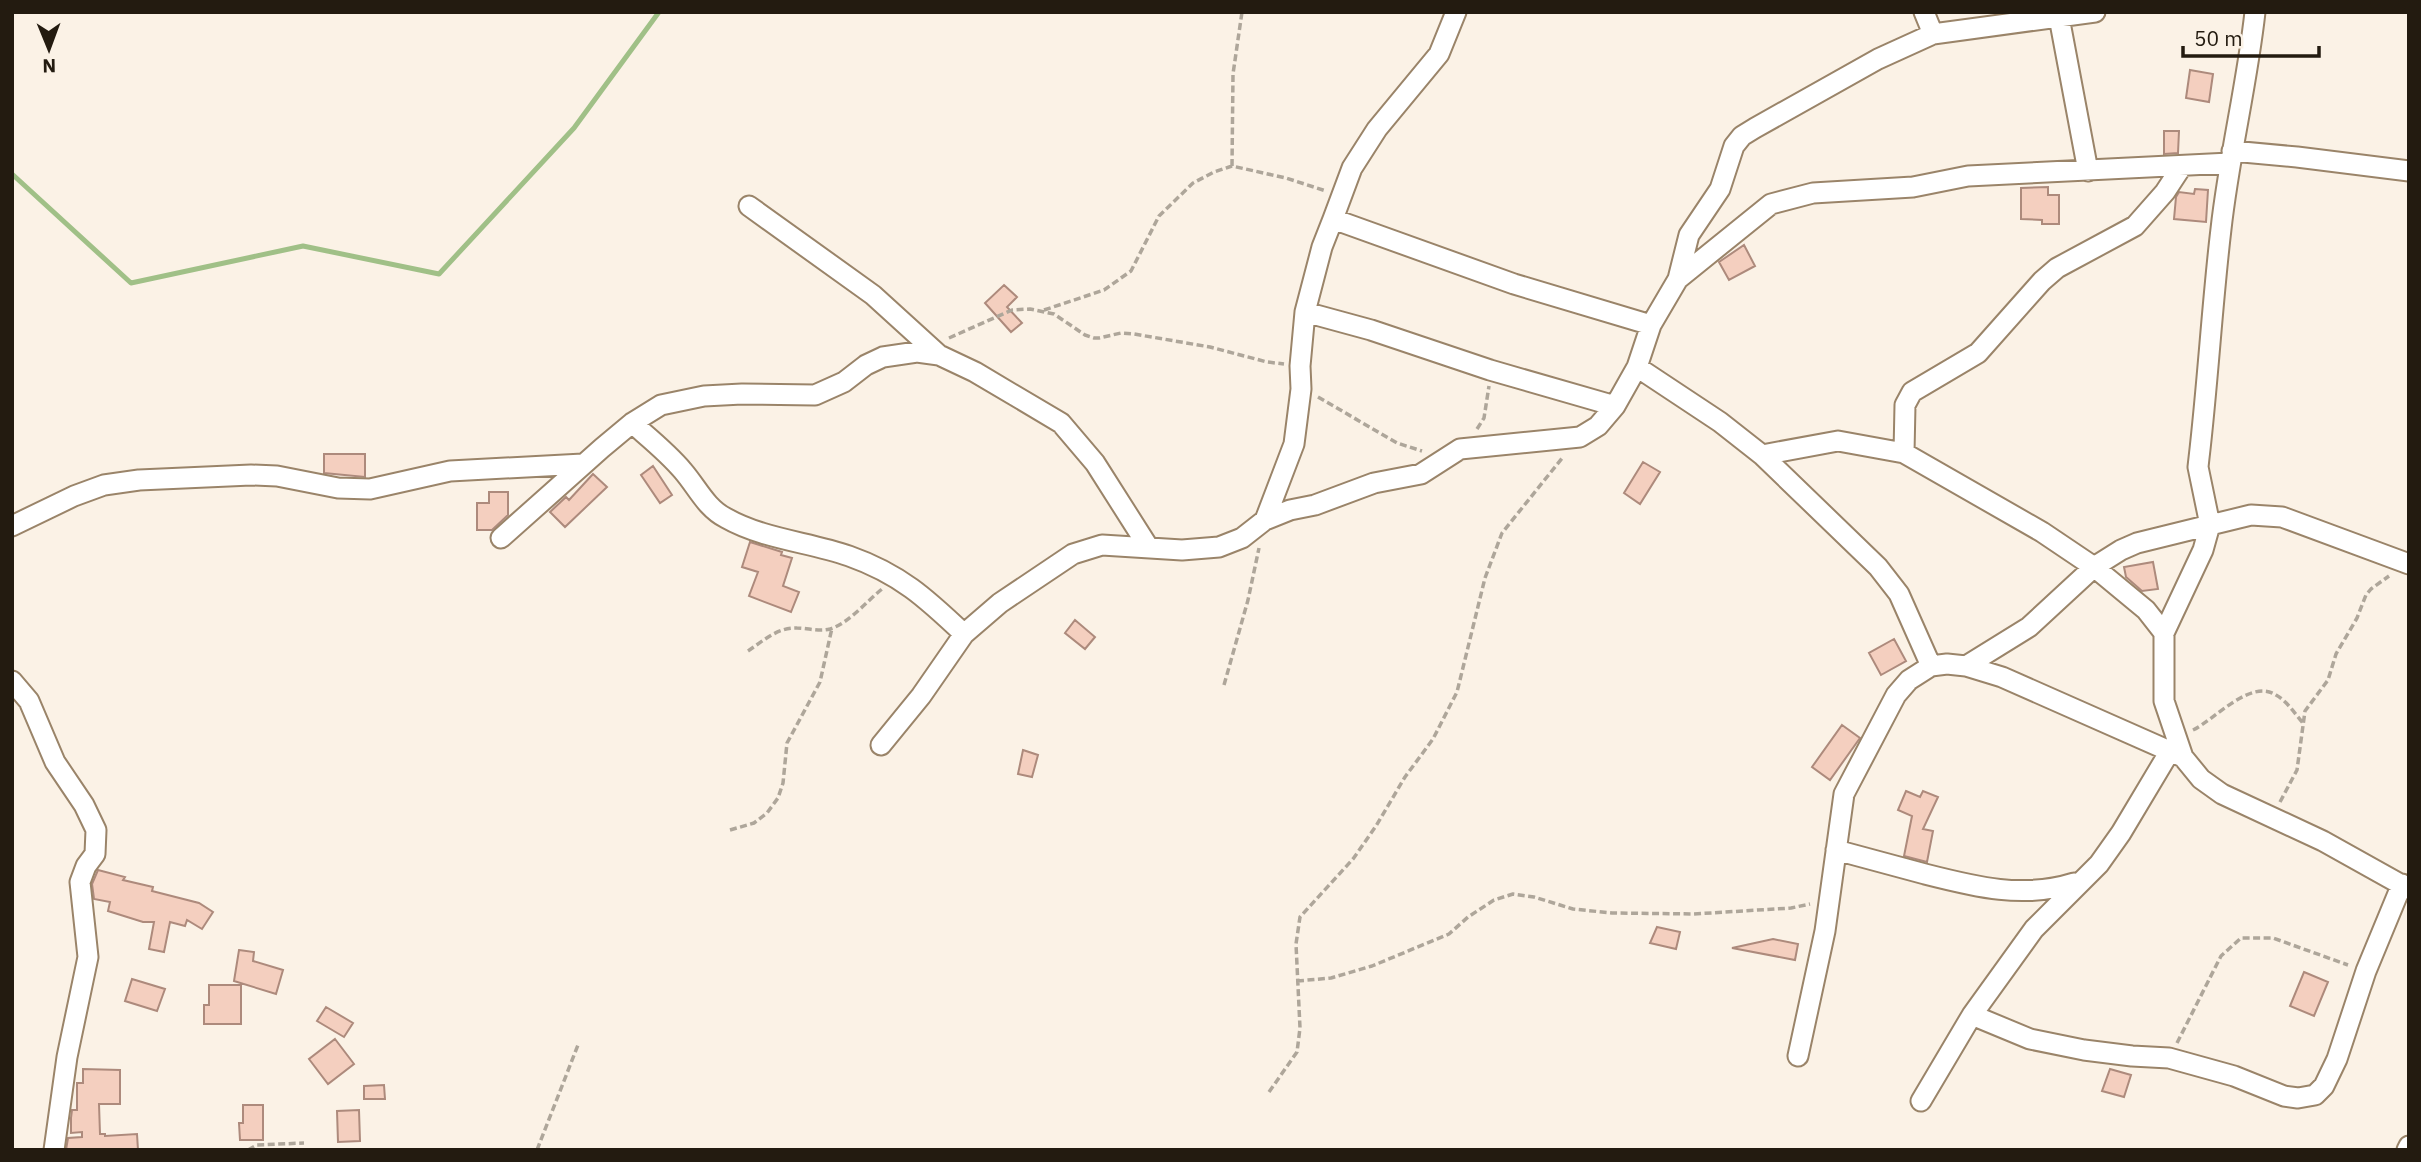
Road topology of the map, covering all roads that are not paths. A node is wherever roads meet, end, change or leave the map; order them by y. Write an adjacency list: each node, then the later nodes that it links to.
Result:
1 (1456, 12): 12 (street)
2 (1924, 12): 6 (street)
3 (2095, 12): 5 (street)
4 (2255, 12): 7 (street)
5 (2059, 17): 6 (street); 9 (street)
6 (1933, 34): 13 (street)
7 (2231, 157): 8 (street); 10 (street); 26 (street)
8 (2182, 166): 9 (street); 20 (street)
9 (2088, 171): 13 (street)
10 (2409, 171)
11 (749, 206): 16 (street)
12 (1333, 219): 14 (street); 15 (street)
13 (1678, 279): 15 (street)
14 (1306, 312): 18 (street); 23 (street)
15 (1651, 325): 17 (street)
16 (934, 350): 19 (street); 29 (street)
17 (1637, 367): 18 (street); 21 (street)
18 (1615, 406): 24 (street)
19 (632, 423): 22 (street); 33 (street)
20 (1904, 453): 21 (street); 31 (street)
21 (1762, 455): 34 (street)
22 (583, 464): 27 (street); 28 (street)
23 (1281, 480): 24 (street); 25 (street)
24 (1290, 510): 25 (street)
25 (1264, 521): 29 (street)
26 (2210, 525): 30 (street); 31 (street); 32 (street)
27 (12, 526)
28 (501, 538)
29 (1149, 548): 33 (street)
30 (2409, 564)
31 (2094, 567): 32 (street); 35 (street)
32 (2164, 633): 38 (street)
33 (964, 634): 37 (street)
34 (1931, 666): 35 (street); 39 (street)
35 (1966, 666): 38 (street)
36 (12, 681): 45 (street)
37 (881, 744)
38 (2176, 749): 40 (street); 41 (street)
39 (1836, 850): 40 (street); 43 (street)
40 (2078, 882): 42 (street)
41 (2405, 886): 42 (street)
42 (1972, 1015): 44 (street)
43 (1798, 1056)
44 (1921, 1101)
45 (54, 1150)

